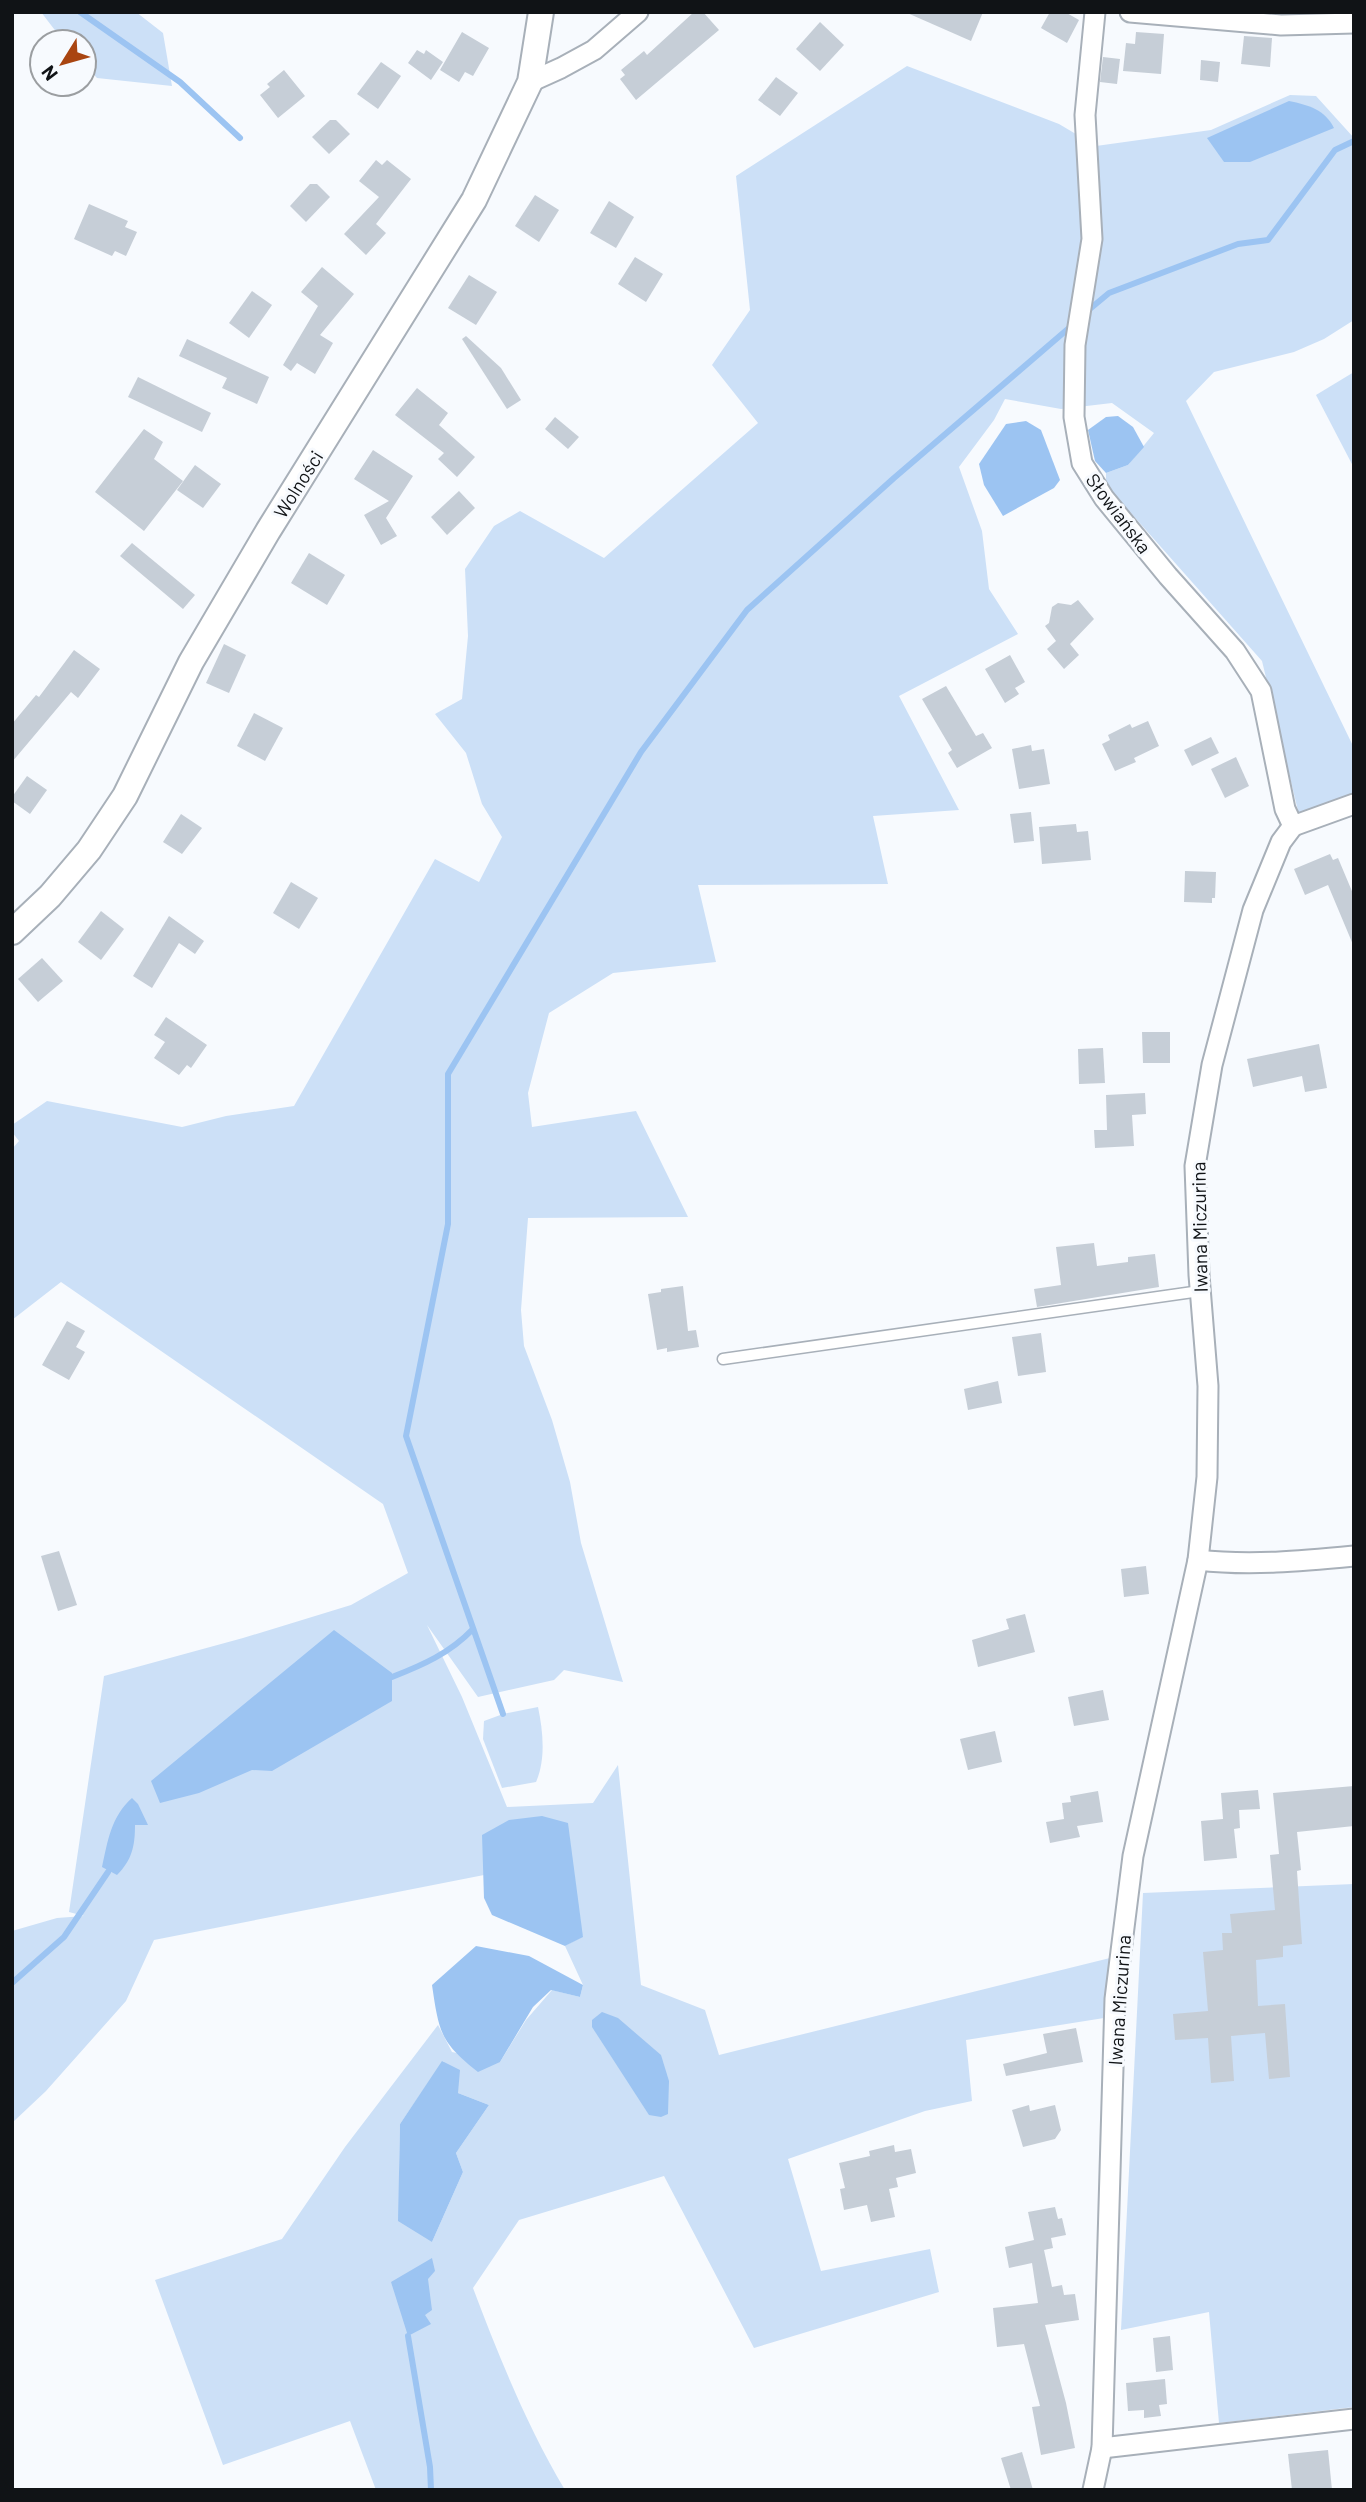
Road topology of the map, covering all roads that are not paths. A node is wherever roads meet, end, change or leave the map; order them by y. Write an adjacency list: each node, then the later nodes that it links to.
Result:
1 (541, 12): 6 (street, Wolności)
2 (638, 12): 6 (street)
3 (1095, 12): 8 (street, Słowiańska)
4 (1130, 12): 5 (street)
5 (1354, 23)
6 (530, 82): 9 (street, Wolności)
7 (1354, 804): 8 (street)
8 (1293, 826): 10 (street, Iwana Miczurina)
9 (12, 932)
10 (1200, 1291): 11 (lane); 13 (street, Iwana Miczurina)
11 (723, 1359)
12 (1354, 1556): 13 (street)
13 (1198, 1560): 15 (street, Iwana Miczurina)
14 (1354, 2419): 15 (street)
15 (1102, 2448): 16 (street, Iwana Miczurina)
16 (1093, 2490)

